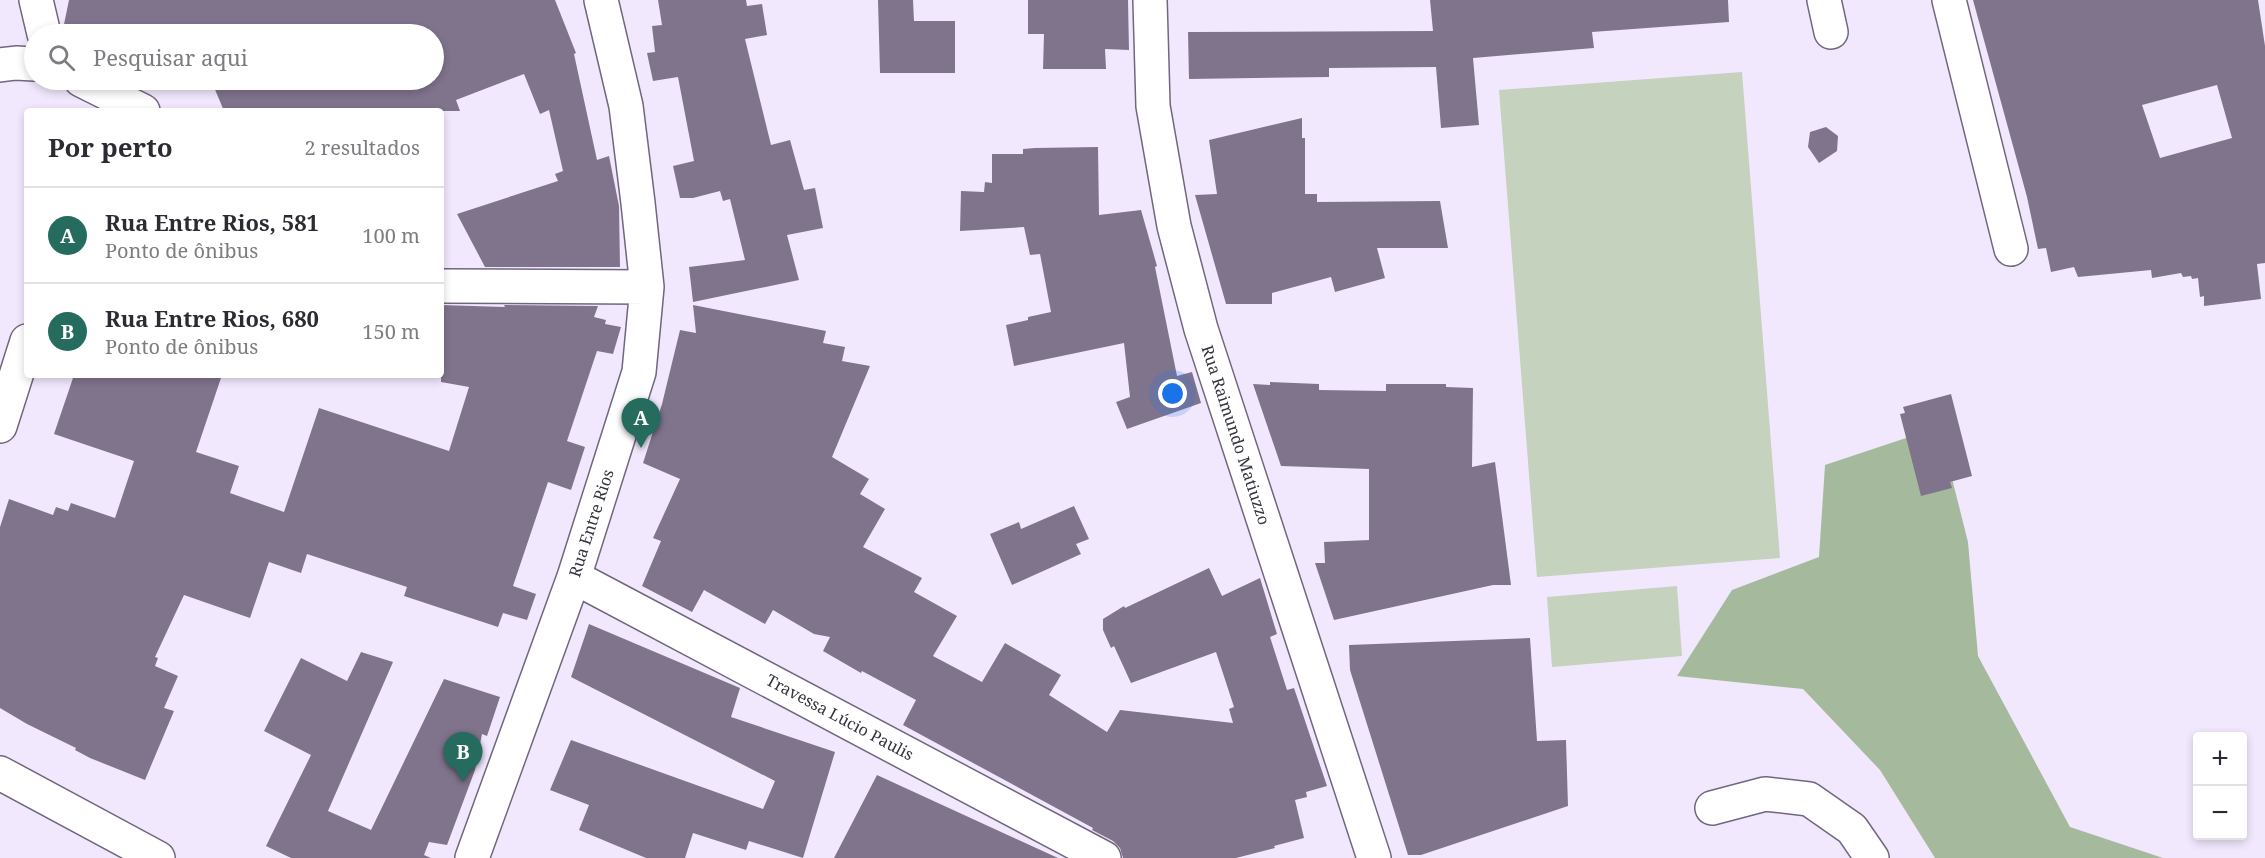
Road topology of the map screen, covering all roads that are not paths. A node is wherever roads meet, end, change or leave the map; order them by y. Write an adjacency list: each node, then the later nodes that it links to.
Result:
1 (36, 0): 6 (street)
2 (601, 0): 14 (street, Rua Entre Rios)
3 (1150, 0): 23 (street, Rua Raimundo Matiuzzo)
4 (1824, 0): 7 (street)
5 (1949, 0): 12 (street)
6 (42, 24)
7 (1831, 32)
8 (24, 63): 9 (street)
9 (0, 65)
10 (83, 91): 11 (street)
11 (134, 108)
12 (2011, 249)
13 (444, 286): 14 (street)
14 (646, 287): 17 (street, Rua Entre Rios)
15 (24, 350): 16 (street)
16 (0, 426)
17 (574, 577): 21 (street, Rua Entre Rios); 22 (street, Travessa Lúcio Paulis)
18 (0, 773): 20 (street)
19 (1713, 808): 24 (street)
20 (158, 858)
21 (472, 858)
22 (1104, 858)
23 (1374, 858)
24 (1872, 858)

